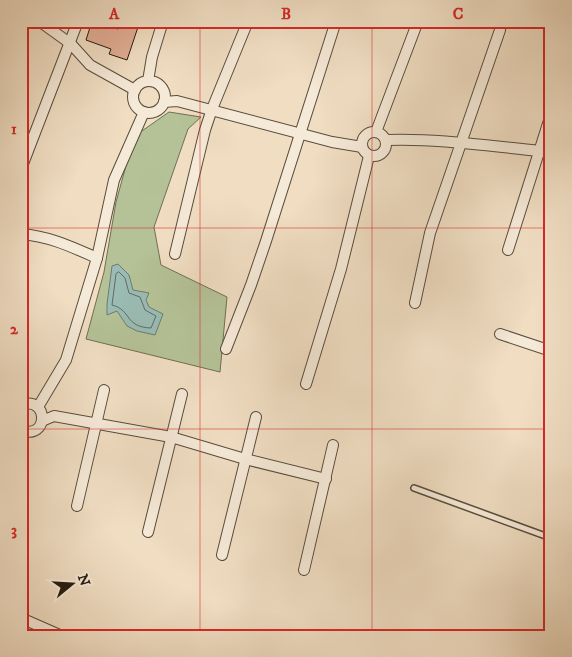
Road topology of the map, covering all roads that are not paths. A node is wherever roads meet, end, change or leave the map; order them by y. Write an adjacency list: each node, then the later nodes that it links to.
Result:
1 (39, 21): 8 (street)
2 (78, 21): 8 (street)
3 (163, 21): 9 (street)
4 (248, 21): 12 (street)
5 (336, 21): 15 (street)
6 (418, 21): 16 (street)
7 (500, 30): 18 (street)
8 (71, 44): 10 (street); 23 (street)
9 (148, 81): 10 (street); 11 (street)
10 (135, 90): 13 (street)
11 (164, 102): 12 (street); 13 (street)
12 (212, 109): 15 (street); 26 (street)
13 (144, 112): 27 (street)
14 (551, 114): 20 (street)
15 (300, 132): 19 (street); 30 (street)
16 (376, 132): 17 (street); 19 (street)
17 (386, 140): 18 (street); 22 (street)
18 (462, 143): 20 (street); 28 (street)
19 (362, 147): 22 (street)
20 (540, 151): 21 (street); 25 (street)
21 (551, 154)
22 (370, 156): 32 (street)
23 (21, 169)
24 (21, 234): 27 (street)
25 (508, 250)
26 (175, 254)
27 (97, 258): 36 (street)
28 (415, 303)
29 (500, 334): 31 (street)
30 (226, 348)
31 (551, 352)
32 (306, 384)
33 (104, 390): 39 (street)
34 (182, 394): 41 (street)
35 (21, 405): 36 (street)
36 (38, 407): 38 (street)
37 (256, 417): 43 (street)
38 (42, 421): 39 (street); 40 (street)
39 (96, 425): 41 (street); 46 (street)
40 (21, 431)
41 (171, 437): 43 (street); 47 (street)
42 (333, 445): 44 (street)
43 (245, 459): 44 (street); 49 (street)
44 (326, 478): 50 (street)
45 (414, 488): 48 (lane)
46 (77, 506)
47 (148, 532)
48 (551, 538)
49 (222, 555)
50 (304, 570)
51 (21, 618): 52 (street)
52 (62, 636)

